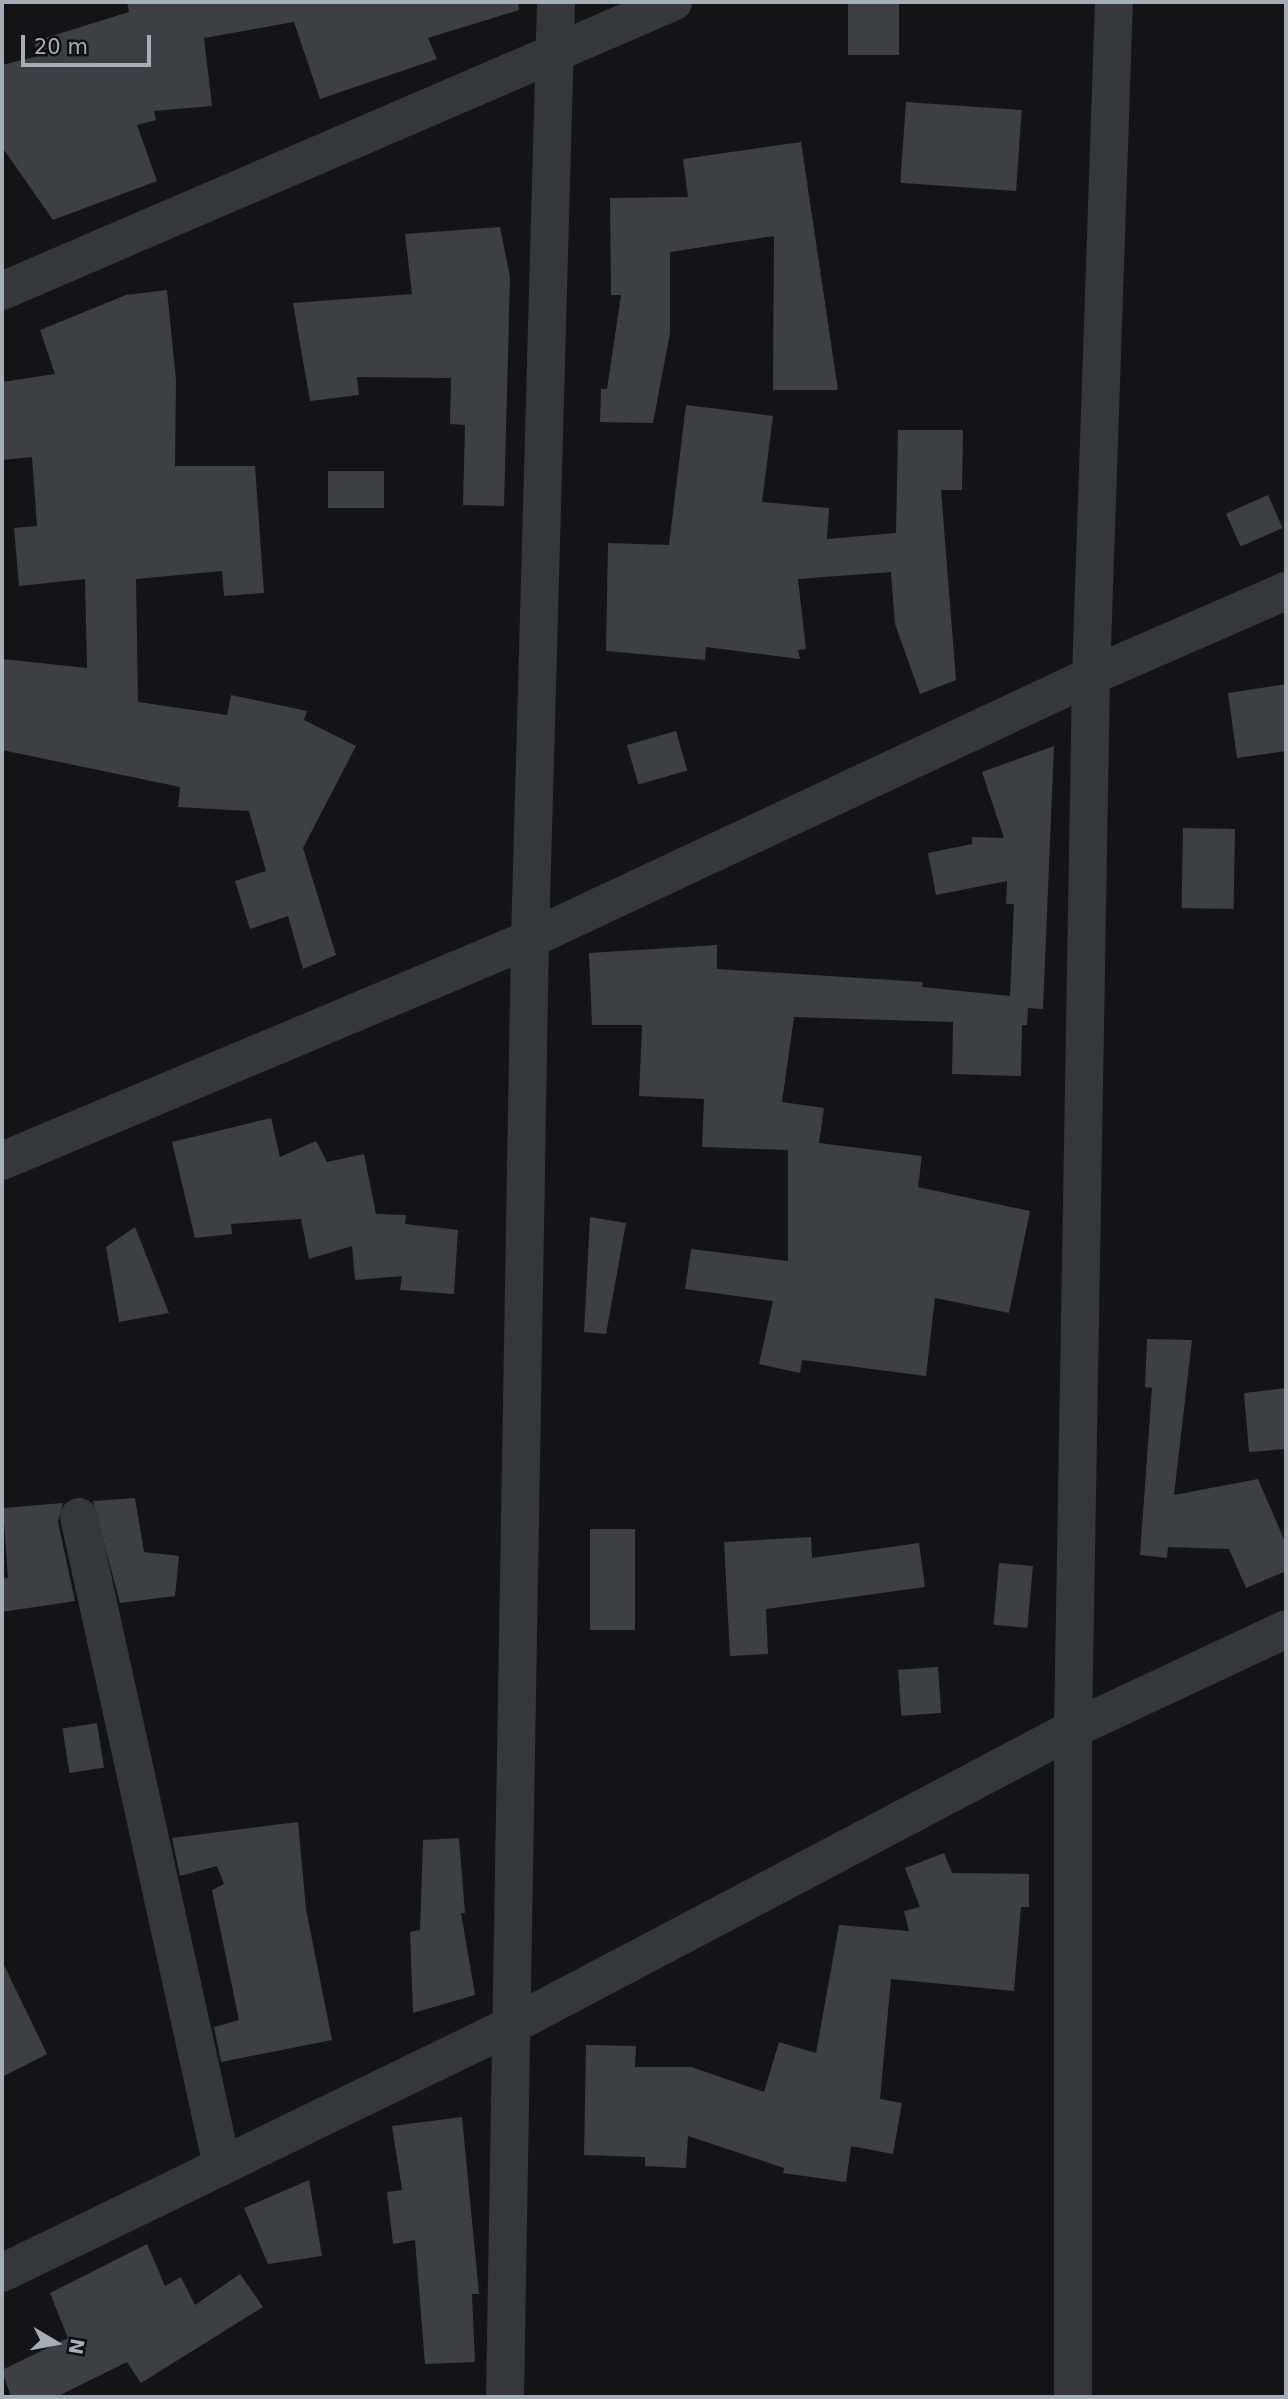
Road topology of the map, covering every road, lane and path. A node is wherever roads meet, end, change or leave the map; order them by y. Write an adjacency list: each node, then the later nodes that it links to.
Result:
1 (556, 2): 4 (street)
2 (673, 2): 4 (street)
3 (1114, 2): 7 (street)
4 (557, 54): 5 (street); 8 (street)
5 (2, 291)
6 (1286, 591): 7 (street)
7 (1091, 676): 8 (street); 12 (street)
8 (530, 939): 9 (street); 13 (street)
9 (2, 1161)
10 (79, 1517): 14 (street)
11 (1286, 1629): 12 (street)
12 (1073, 1729): 13 (street); 17 (street)
13 (510, 2026): 14 (street); 16 (street)
14 (222, 2166): 15 (street)
15 (2, 2273)
16 (505, 2397)
17 (1073, 2397)

